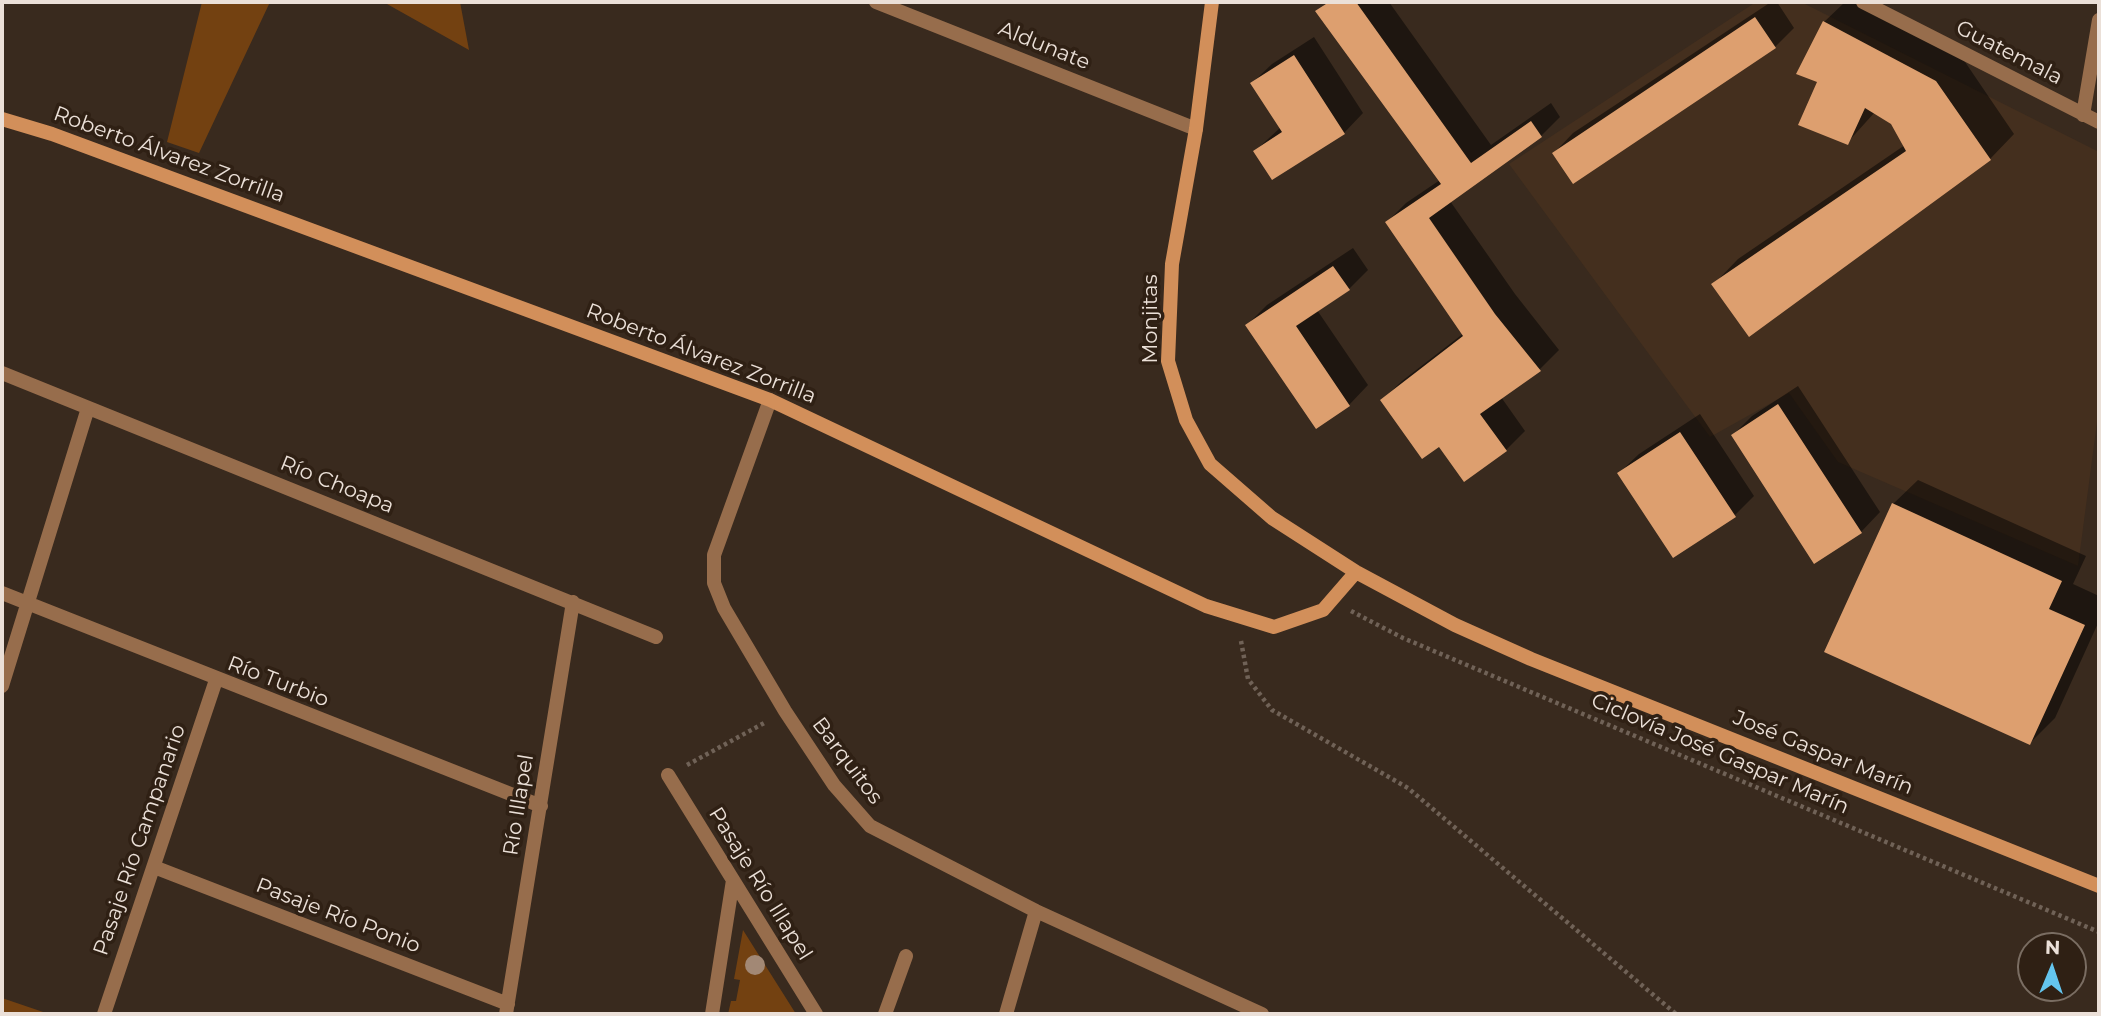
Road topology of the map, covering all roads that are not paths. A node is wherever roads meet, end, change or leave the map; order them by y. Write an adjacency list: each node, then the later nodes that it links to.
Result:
1 (876, 2): 8 (street, Aldunate)
2 (1212, 2): 8 (main road, Monjitas)
3 (1863, 2): 5 (street, Guatemala)
4 (2099, 20): 5 (street)
5 (2083, 115): 7 (street, Guatemala)
6 (2, 119): 10 (main road, Roberto Álvarez Zorrilla)
7 (2099, 122)
8 (1196, 129): 12 (main road, Monjitas)
9 (2, 373): 11 (street, Río Choapa)
10 (770, 400): 12 (main road, Roberto Álvarez Zorrilla); 25 (street, Barquitos)
11 (88, 408): 14 (street, Río Choapa); 15 (street)
12 (1356, 572): 17 (main road, Monjitas)
13 (2, 593): 15 (street, Río Turbio)
14 (573, 602): 16 (street, Río Choapa); 21 (street, Río Illapel)
15 (29, 605): 18 (street, Río Turbio); 19 (street)
16 (656, 638)
17 (1531, 660): 24 (main road, José Gaspar Marín)
18 (216, 680): 21 (street, Río Turbio); 22 (street, Pasaje Río Campanario)
19 (2, 686)
20 (668, 775): 23 (street, Pasaje Río Illapel)
21 (541, 806): 27 (street, Río Illapel)
22 (154, 867): 27 (street, Pasaje Río Ponio); 29 (street, Pasaje Río Campanario)
23 (733, 880): 30 (street); 31 (street, Pasaje Río Illapel)
24 (2099, 886)
25 (1035, 911): 28 (street, Barquitos); 33 (street)
26 (906, 956): 32 (street)
27 (507, 1009)
28 (1253, 1012)
29 (104, 1014)
30 (712, 1014)
31 (816, 1014)
32 (885, 1014)
33 (1006, 1014)

